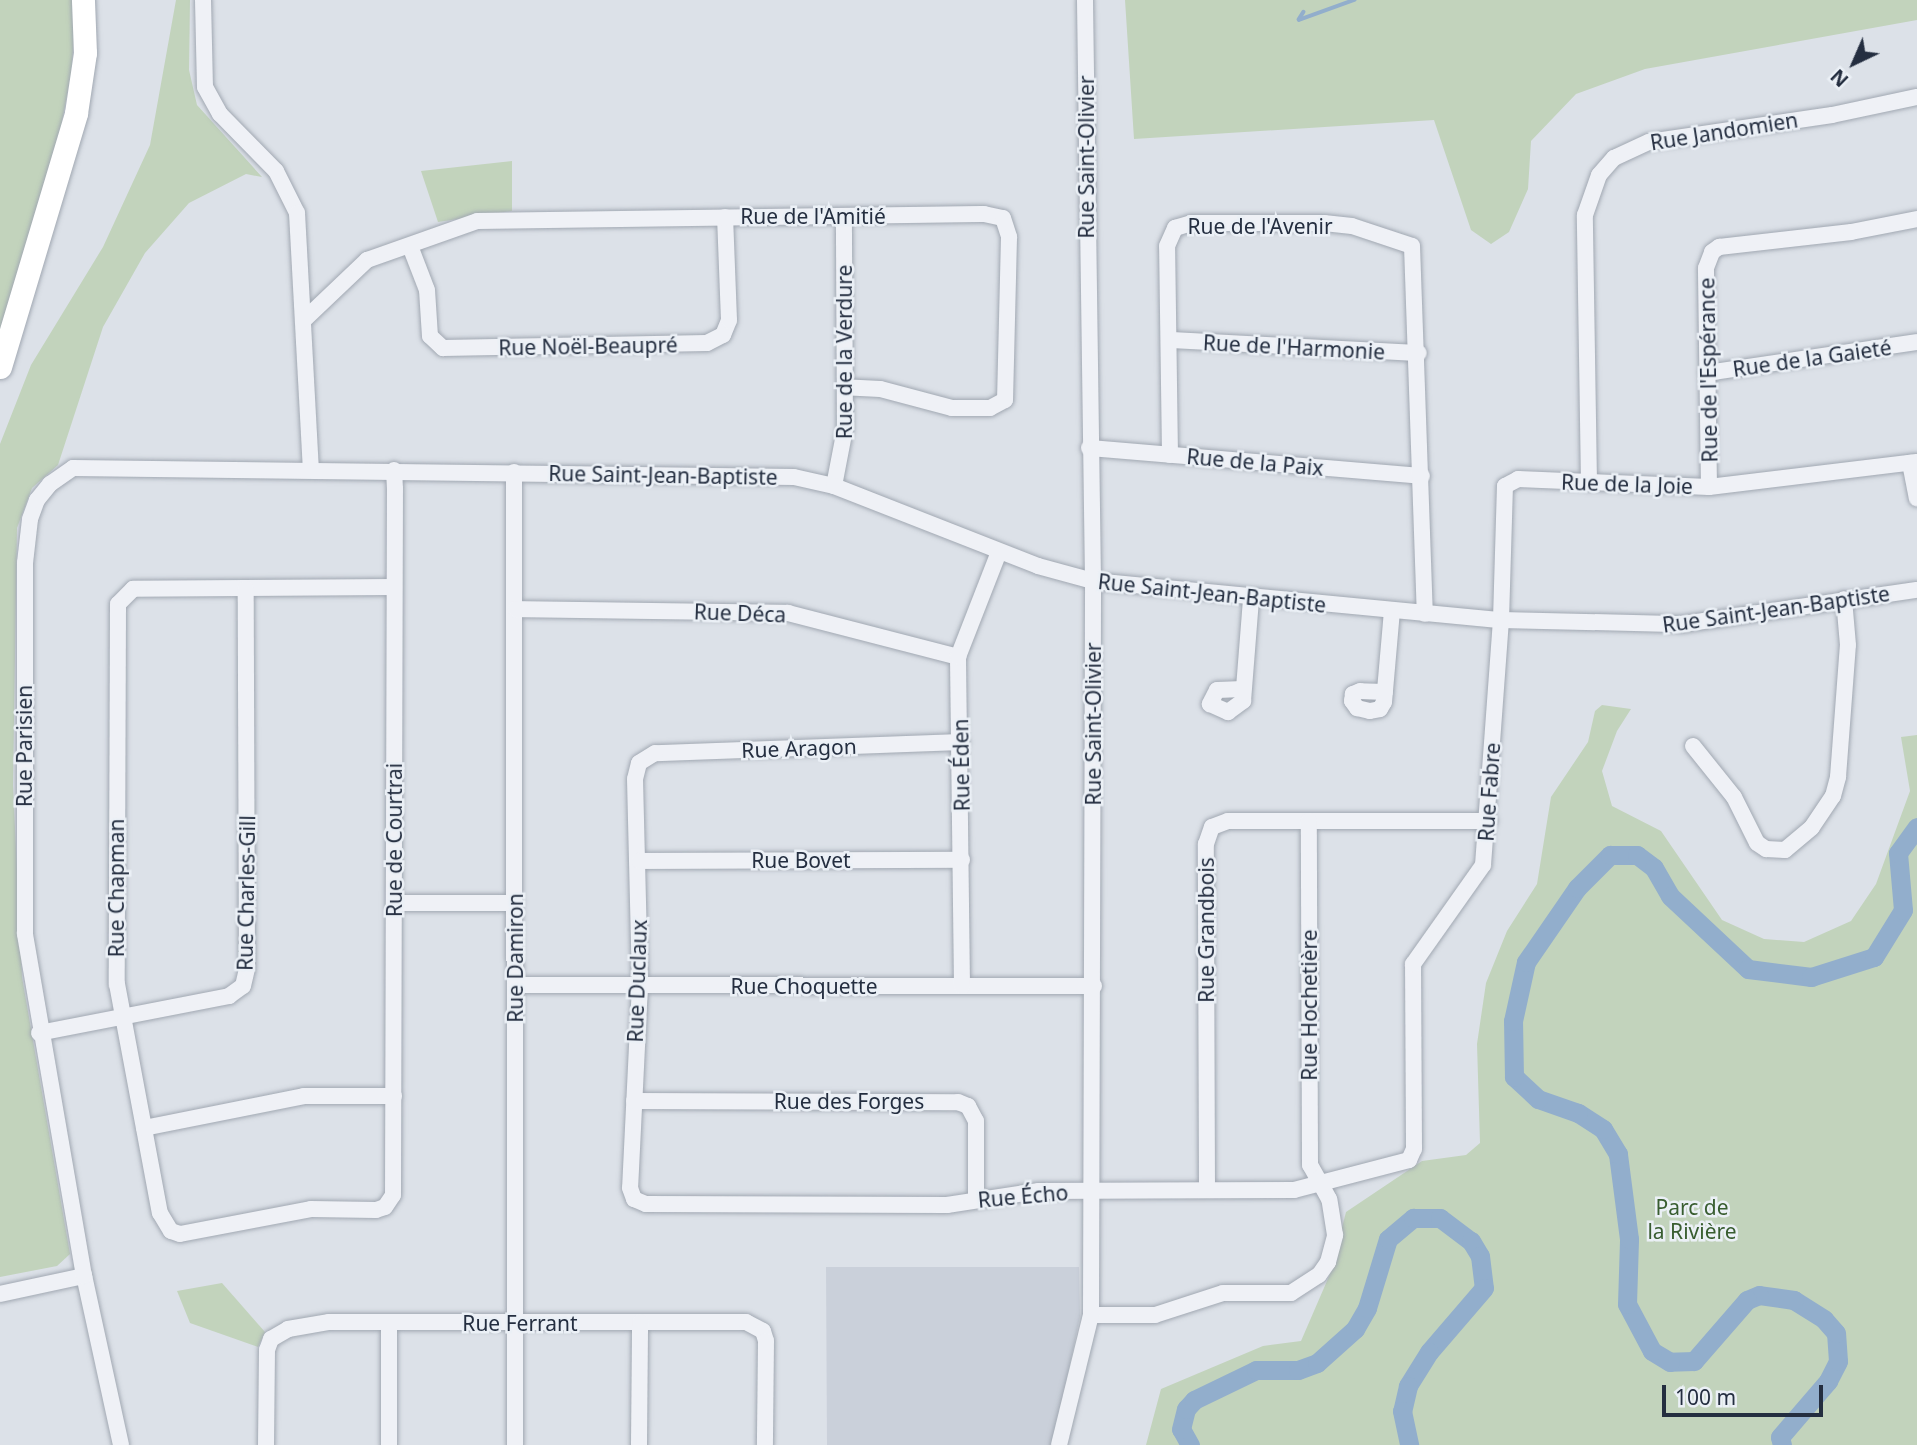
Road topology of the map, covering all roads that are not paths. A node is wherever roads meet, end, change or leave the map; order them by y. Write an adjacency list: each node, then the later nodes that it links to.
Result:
1 (83, 0): 13 (highway)
2 (202, 0): 9 (street)
3 (1086, 0): 16 (street, Rue Saint-Olivier)
4 (1917, 97): 23 (street, Rue Jandomien)
5 (725, 216): 6 (street, Rue de l'Amitié); 8 (street, Rue de l'Amitié); 8 (street, Rue Noël-Beaupré)
6 (844, 216): 15 (street, Rue de la Verdure); 15 (street, Rue de l'Amitié)
7 (1917, 219): 14 (street, Rue de l'Espérance)
8 (410, 246): 9 (street, Rue de l'Amitié)
9 (305, 319): 19 (street)
10 (1170, 340): 12 (street, Rue de l'Harmonie); 12 (street, Rue de l'Avenir); 17 (street, Rue de l'Avenir)
11 (1917, 342): 14 (street, Rue de la Gaieté)
12 (1419, 353): 22 (street, Rue de l'Avenir)
13 (0, 367)
14 (1707, 373): 26 (street, Rue de l'Espérance)
15 (846, 387): 24 (street, Rue de la Verdure)
16 (1089, 448): 17 (street, Rue de la Paix); 29 (street, Rue Saint-Olivier)
17 (1170, 455): 22 (street, Rue de la Paix)
18 (1914, 463): 26 (street, Rue de la Joie); 27 (street)
19 (311, 469): 20 (street, Rue Saint-Jean-Baptiste); 56 (street, Rue Parisien)
20 (394, 470): 21 (street, Rue Saint-Jean-Baptiste); 30 (street, Rue de Courtrai)
21 (514, 472): 24 (street, Rue Saint-Jean-Baptiste); 35 (street, Rue Damiron)
22 (1422, 476): 37 (street, Rue de l'Avenir)
23 (1589, 483): 25 (street, Rue de la Joie); 26 (street, Rue de la Joie)
24 (834, 486): 28 (street, Rue Saint-Jean-Baptiste)
25 (1505, 486): 38 (street, Rue Fabre)
26 (1709, 488)
27 (1917, 498)
28 (999, 552): 29 (street, Rue Saint-Jean-Baptiste); 39 (street, Rue Éden)
29 (1093, 581): 33 (street, Rue Saint-Jean-Baptiste); 54 (street, Rue Saint-Olivier)
30 (394, 587): 31 (street, Rue Chapman); 49 (street, Rue de Courtrai)
31 (246, 589): 55 (street, Rue Charles-Gill); 55 (street, Rue Chapman)
32 (1917, 590): 34 (street, Rue Saint-Jean-Baptiste)
33 (1251, 599): 36 (street, Rue Saint-Jean-Baptiste); 40 (street)
34 (1844, 599): 38 (street, Rue Saint-Jean-Baptiste); 43 (street)
35 (516, 609): 39 (street, Rue Déca); 50 (street, Rue Damiron)
36 (1392, 611): 37 (street, Rue Saint-Jean-Baptiste); 41 (street)
37 (1425, 614): 38 (street, Rue Saint-Jean-Baptiste)
38 (1501, 620): 46 (street, Rue Fabre)
39 (958, 657): 42 (street, Rue Éden)
40 (1243, 689)
41 (1384, 692)
42 (961, 742): 44 (street, Rue Aragon); 47 (street, Rue Éden)
43 (1693, 746)
44 (639, 763): 48 (street, Rue Duclaux)
45 (1309, 821): 46 (street, Rue Grandbois); 61 (street, Rue Hochetière); 62 (street, Rue Grandbois)
46 (1489, 821): 60 (street, Rue Fabre)
47 (962, 860): 48 (street, Rue Bovet); 53 (street, Rue Éden)
48 (640, 861): 52 (street, Rue Duclaux)
49 (395, 902): 50 (street); 57 (street, Rue de Courtrai)
50 (514, 903): 51 (street, Rue Damiron)
51 (515, 985): 52 (street, Rue Choquette); 72 (street, Rue Damiron)
52 (640, 985): 53 (street, Rue Choquette); 58 (street, Rue Duclaux)
53 (962, 986): 54 (street, Rue Choquette)
54 (1094, 986): 63 (street, Rue Saint-Olivier)
55 (124, 1016): 56 (street, Rue Charles-Gill); 59 (street, Rue Chapman)
56 (39, 1032): 67 (street, Rue Parisien)
57 (394, 1096): 59 (street); 66 (street, Rue de Courtrai)
58 (634, 1101): 64 (street, Rue Duclaux); 65 (street, Rue des Forges)
59 (144, 1128): 66 (street, Rue Chapman)
60 (1409, 1160): 61 (street, Rue Écho)
61 (1322, 1184): 62 (street, Rue Écho); 69 (street, Rue Hochetière)
62 (1207, 1189): 63 (street, Rue Écho)
63 (1091, 1190): 65 (street, Rue Écho); 69 (street, Rue Saint-Olivier)
64 (634, 1199): 65 (street, Rue Écho)
65 (976, 1199)
66 (385, 1207)
67 (84, 1276): 68 (street); 73 (street, Rue Parisien)
68 (0, 1294)
69 (1091, 1315): 79 (street, Rue Saint-Olivier)
70 (390, 1322): 72 (street, Rue Ferrant); 74 (street, Rue Ferrant); 75 (street)
71 (640, 1322): 72 (street, Rue Ferrant); 77 (street); 78 (street, Rue Ferrant)
72 (515, 1323): 76 (street, Rue Damiron)
73 (121, 1445)
74 (267, 1445)
75 (389, 1445)
76 (515, 1445)
77 (639, 1445)
78 (765, 1445)
79 (1059, 1445)

